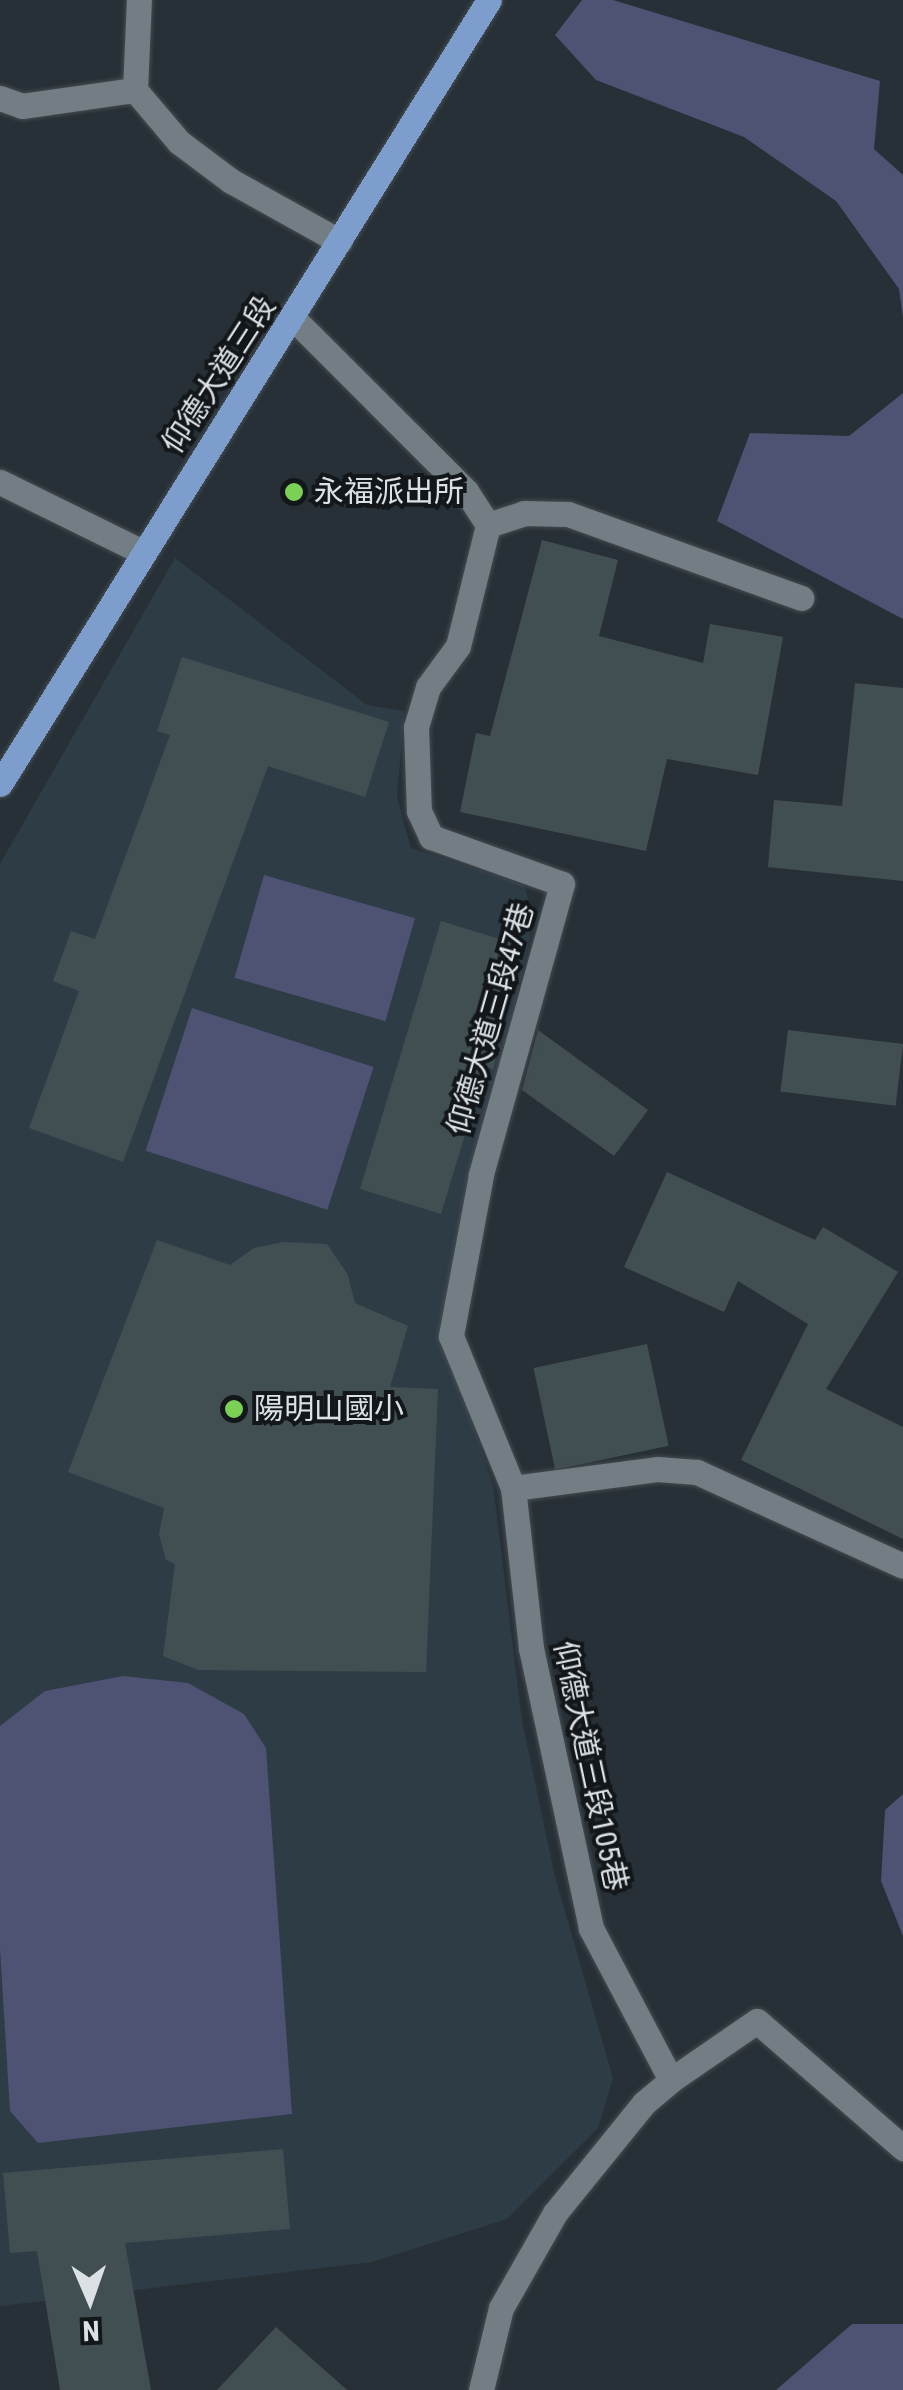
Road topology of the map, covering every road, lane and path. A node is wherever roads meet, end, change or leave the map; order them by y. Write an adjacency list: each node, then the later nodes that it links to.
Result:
1 (138, 0): 3 (lane)
2 (488, 0): 5 (main road, 仰德大道三段)
3 (135, 90): 4 (lane); 5 (lane)
4 (0, 98)
5 (339, 241): 6 (main road, 仰德大道三段)
6 (295, 320): 8 (lane); 9 (main road, 仰德大道三段)
7 (0, 482): 9 (lane)
8 (488, 525): 10 (lane); 12 (lane, 仰德大道三段47巷)
9 (142, 552): 11 (main road, 仰德大道三段)
10 (801, 598)
11 (0, 784)
12 (513, 1488): 13 (lane); 14 (lane, 仰德大道三段105巷)
13 (903, 1566)
14 (671, 2080): 15 (lane); 16 (lane)
15 (903, 2148)
16 (481, 2390)

